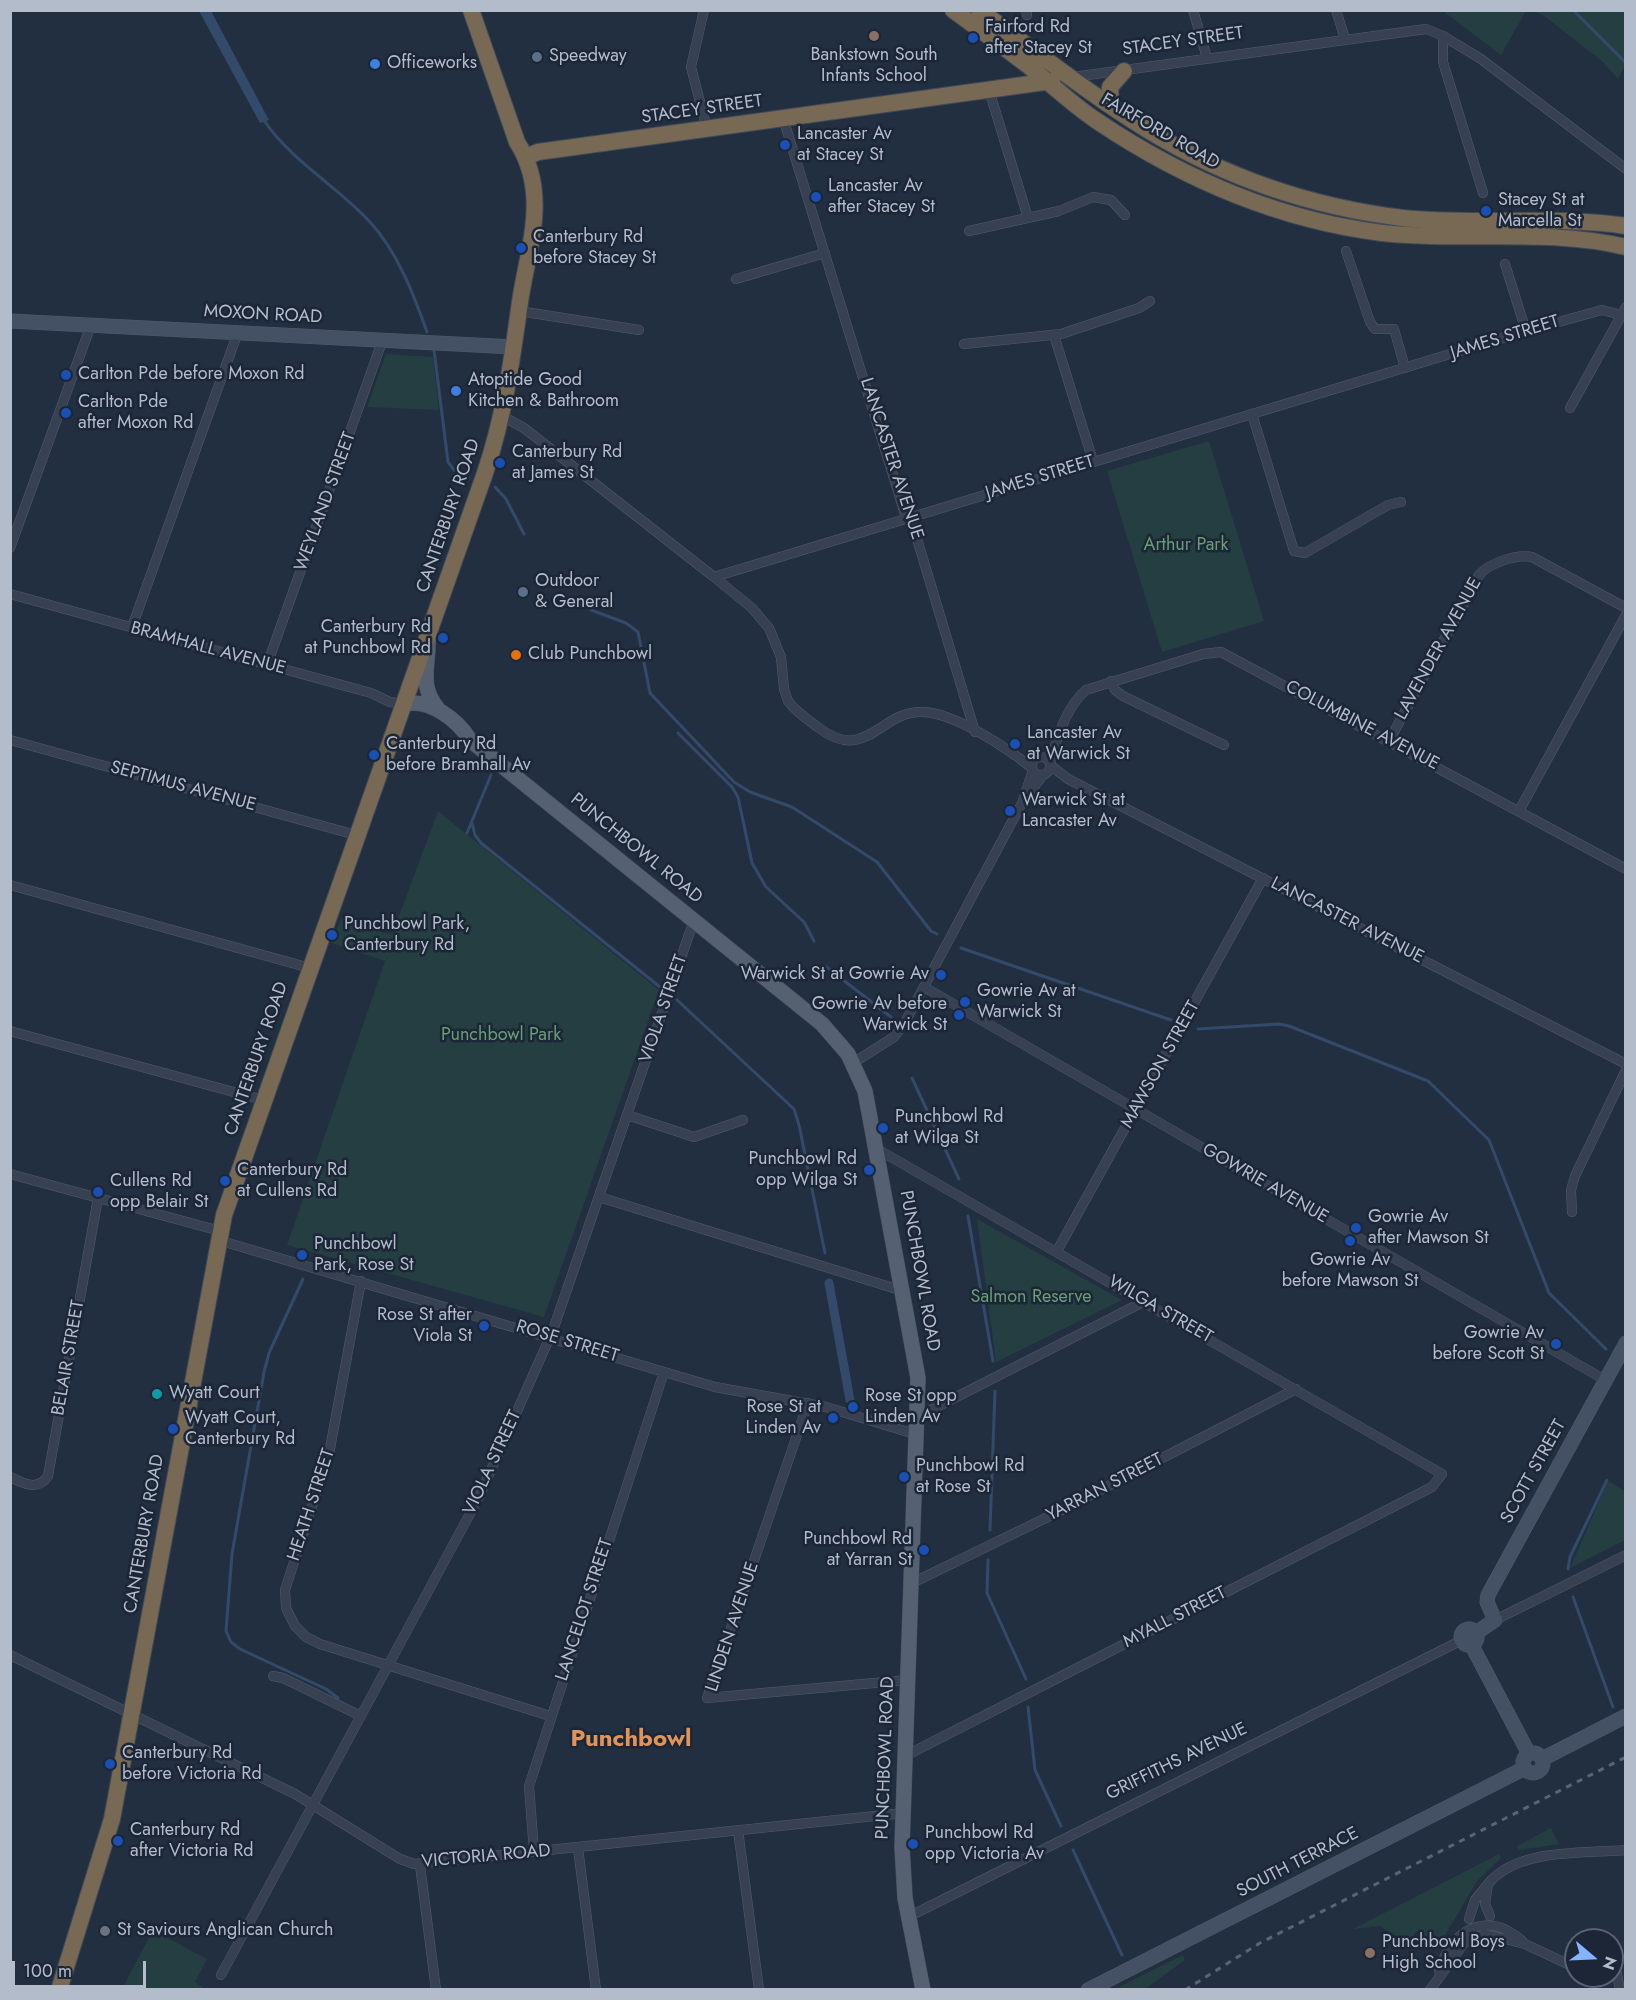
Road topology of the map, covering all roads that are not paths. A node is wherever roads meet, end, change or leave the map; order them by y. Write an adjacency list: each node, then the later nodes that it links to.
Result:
1 (471, 10): 19 (highway, CANTERBURY ROAD)
2 (480, 10): 19 (highway, CANTERBURY ROAD)
3 (704, 10): 18 (street)
4 (953, 10): 10 (highway, FAIRFORD ROAD)
5 (979, 10): 13 (highway, FAIRFORD ROAD)
6 (1193, 10): 11 (street)
7 (1336, 10): 9 (street)
8 (1443, 36): 9 (street, STACEY STREET); 20 (street, STACEY STREET); 21 (street)
9 (1345, 39): 11 (street, STACEY STREET)
10 (1009, 52): 14 (highway, FAIRFORD ROAD); 15 (highway)
11 (1207, 58): 12 (street, STACEY STREET)
12 (1124, 71): 13 (street, STACEY STREET); 16 (highway)
13 (1073, 77): 14 (highway, STACEY STREET); 16 (highway, FAIRFORD ROAD)
14 (1046, 81): 15 (highway, STACEY STREET); 26 (highway, FAIRFORD ROAD)
15 (995, 89): 17 (highway, STACEY STREET); 23 (street)
16 (1111, 104): 24 (highway, FAIRFORD ROAD)
17 (783, 118): 18 (highway, STACEY STREET); 28 (street, LANCASTER AVENUE)
18 (707, 129): 19 (highway, STACEY STREET)
19 (526, 157): 32 (highway, CANTERBURY ROAD)
20 (1626, 170)
21 (1483, 193)
22 (1125, 215): 23 (street)
23 (1028, 218): 25 (street)
24 (1626, 226)
25 (969, 231)
26 (1626, 247)
27 (1346, 251): 43 (street)
28 (825, 253): 30 (street); 49 (street, LANCASTER AVENUE)
29 (1505, 264): 37 (street)
30 (736, 279)
31 (1150, 301): 39 (street)
32 (519, 311): 36 (street); 42 (highway, CANTERBURY ROAD)
33 (1623, 311): 37 (street, JAMES STREET); 44 (street)
34 (10, 321): 35 (street, MOXON ROAD)
35 (91, 325): 38 (street, MOXON ROAD); 50 (street)
36 (639, 330)
37 (1526, 331): 43 (street, JAMES STREET)
38 (238, 332): 40 (street, MOXON ROAD); 55 (street)
39 (1054, 335): 41 (street); 47 (street)
40 (383, 339): 42 (street, MOXON ROAD); 57 (street, WEYLAND STREET)
41 (964, 344)
42 (514, 348): 46 (highway, CANTERBURY ROAD)
43 (1405, 368): 45 (street, JAMES STREET)
44 (1570, 408)
45 (1252, 414): 47 (street, JAMES STREET); 48 (street)
46 (502, 416): 51 (street); 56 (highway, CANTERBURY ROAD)
47 (1093, 461): 49 (street, JAMES STREET)
48 (1401, 502)
49 (908, 518): 51 (street, JAMES STREET); 61 (street, LANCASTER AVENUE)
50 (10, 548)
51 (714, 577): 61 (street)
52 (10, 594): 55 (street, BRAMHALL AVENUE)
53 (1626, 608): 65 (street, LAVENDER AVENUE)
54 (1626, 615): 72 (street)
55 (132, 627): 57 (street, BRAMHALL AVENUE)
56 (428, 635): 59 (highway, CANTERBURY ROAD); 60 (main road)
57 (267, 665): 59 (street, BRAMHALL AVENUE)
58 (1111, 681): 62 (street, COLUMBINE AVENUE); 65 (street, COLUMBINE AVENUE); 66 (street)
59 (405, 704): 60 (main road, PUNCHBOWL ROAD); 64 (main road, PUNCHBOWL ROAD); 73 (highway, CANTERBURY ROAD)
60 (440, 712): 64 (main road, PUNCHBOWL ROAD)
61 (975, 732): 67 (street)
62 (1057, 736): 68 (street); 70 (street)
63 (10, 740): 73 (street, SEPTIMUS AVENUE)
64 (470, 740): 77 (main road, PUNCHBOWL ROAD)
65 (1389, 741): 72 (street, COLUMBINE AVENUE)
66 (1224, 745)
67 (1008, 749): 68 (street); 69 (street)
68 (1039, 758): 69 (street); 70 (street)
69 (1032, 769): 70 (street); 71 (street)
70 (1047, 770): 71 (street); 75 (street, LANCASTER AVENUE)
71 (1022, 803): 79 (street)
72 (1519, 811): 74 (street, COLUMBINE AVENUE)
73 (356, 835): 78 (highway, CANTERBURY ROAD)
74 (1626, 869)
75 (1263, 878): 82 (street, LANCASTER AVENUE); 85 (street, MAWSON STREET)
76 (10, 885): 78 (street)
77 (694, 920): 81 (main road, PUNCHBOWL ROAD); 86 (street, VIOLA STREET)
78 (310, 968): 84 (highway, CANTERBURY ROAD)
79 (924, 987): 81 (street); 85 (street, GOWRIE AVENUE)
80 (10, 1031): 84 (street)
81 (853, 1063): 88 (main road, PUNCHBOWL ROAD)
82 (1626, 1064)
83 (1626, 1070): 92 (street)
84 (263, 1100): 93 (highway, CANTERBURY ROAD)
85 (1137, 1109): 94 (street, MAWSON STREET); 101 (street, GOWRIE AVENUE)
86 (627, 1115): 87 (street); 90 (street, VIOLA STREET)
87 (743, 1120)
88 (877, 1149): 94 (street, WILGA STREET); 96 (main road, PUNCHBOWL ROAD)
89 (10, 1174): 91 (street, ROSE STREET)
90 (599, 1197): 96 (street); 98 (street, VIOLA STREET)
91 (98, 1198): 93 (street, ROSE STREET); 107 (street, BELAIR STREET)
92 (1572, 1212)
93 (219, 1236): 95 (street, ROSE STREET); 116 (highway, CANTERBURY ROAD)
94 (1057, 1251): 97 (street, WILGA STREET)
95 (361, 1281): 98 (street, ROSE STREET); 113 (street, HEATH STREET)
96 (903, 1291): 104 (main road, PUNCHBOWL ROAD)
97 (1145, 1301): 102 (street, WILGA STREET); 104 (street)
98 (550, 1337): 100 (street, ROSE STREET); 113 (street, VIOLA STREET)
99 (1626, 1343): 101 (street, SCOTT STREET)
100 (664, 1372): 103 (street, ROSE STREET); 118 (street, LANCELOT STREET)
101 (1605, 1380): 110 (street, SCOTT STREET)
102 (1296, 1389): 106 (street, WILGA STREET); 109 (street, YARRAN STREET)
103 (808, 1402): 105 (street, ROSE STREET); 115 (street, LINDEN AVENUE)
104 (919, 1416): 105 (main road, PUNCHBOWL ROAD)
105 (918, 1435): 109 (main road, PUNCHBOWL ROAD)
106 (1442, 1474): 121 (street, MYALL STREET)
107 (10, 1477)
108 (1626, 1555): 110 (street, GRIFFITHS AVENUE)
109 (912, 1583): 115 (main road, PUNCHBOWL ROAD)
110 (1495, 1620): 111 (street, GRIFFITHS AVENUE)
111 (1469, 1639): 120 (street); 133 (street, GRIFFITHS AVENUE)
112 (10, 1655): 116 (street, VICTORIA ROAD)
113 (388, 1666): 117 (street, VIOLA STREET); 118 (street, HEATH STREET)
114 (273, 1676): 117 (street)
115 (908, 1680): 121 (main road, PUNCHBOWL ROAD)
116 (131, 1713): 124 (street, VICTORIA ROAD); 137 (highway, CANTERBURY ROAD)
117 (361, 1716): 124 (street, VIOLA STREET)
118 (550, 1716): 129 (street, LANCELOT STREET)
119 (1626, 1716): 122 (street)
120 (1529, 1754): 122 (street); 123 (street)
121 (905, 1756): 125 (main road, PUNCHBOWL ROAD)
122 (1542, 1759): 123 (street)
123 (1525, 1768): 142 (street, SOUTH TERRACE)
124 (313, 1805): 130 (street, VICTORIA ROAD); 136 (street, VIOLA STREET)
125 (904, 1813): 126 (street, VICTORIA ROAD); 133 (main road, PUNCHBOWL ROAD)
126 (738, 1830): 127 (street, VICTORIA ROAD); 140 (street)
127 (578, 1848): 129 (street, VICTORIA ROAD); 139 (street)
128 (1626, 1850): 131 (street)
129 (534, 1852): 130 (street, VICTORIA ROAD)
130 (420, 1865): 138 (street)
131 (1488, 1884): 132 (street); 134 (street)
132 (1490, 1916)
133 (908, 1917): 141 (main road, PUNCHBOWL ROAD)
134 (1469, 1920)
135 (1564, 1962): 143 (street)
136 (221, 1975)
137 (59, 1989)
138 (435, 1989)
139 (596, 1989)
140 (759, 1989)
141 (923, 1989)
142 (1088, 1989)
143 (1430, 1989)

